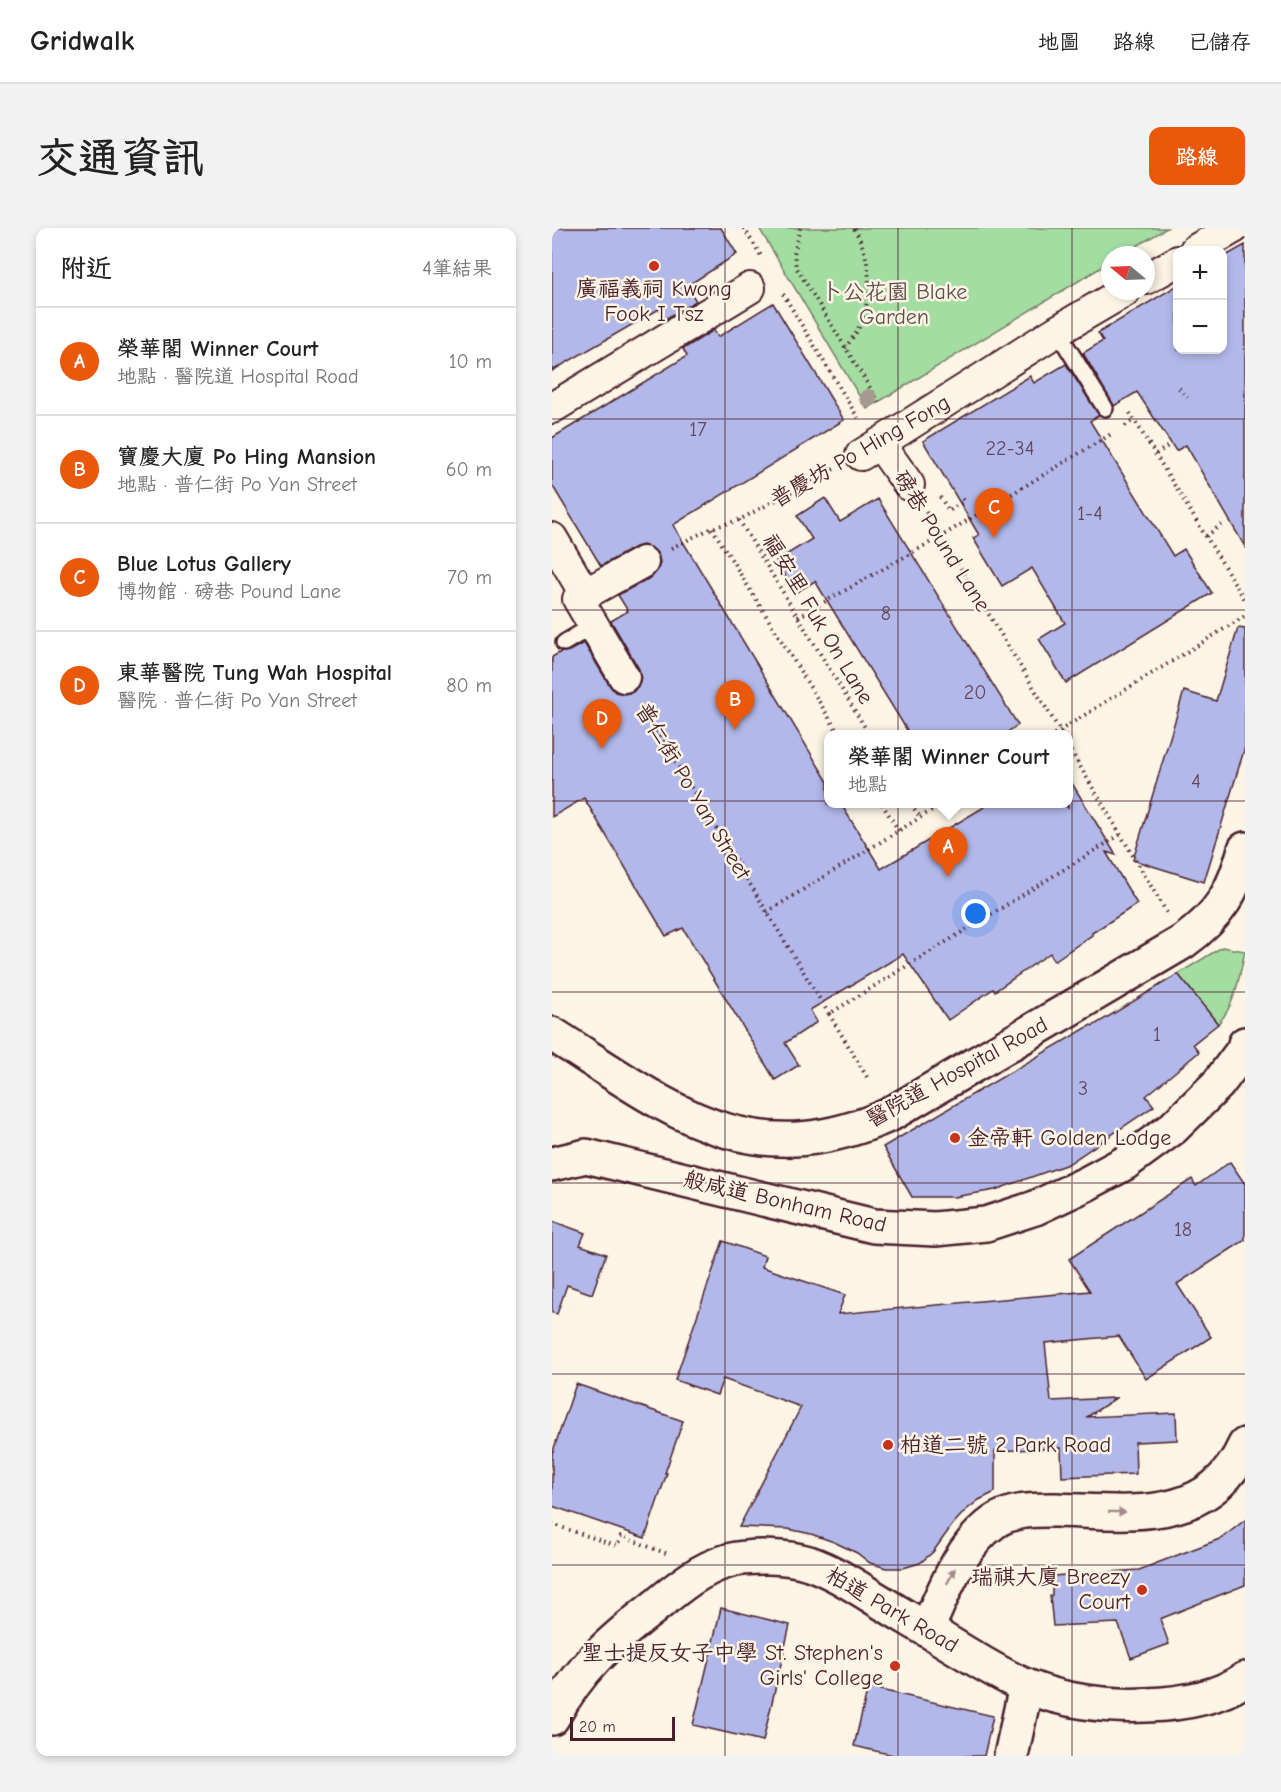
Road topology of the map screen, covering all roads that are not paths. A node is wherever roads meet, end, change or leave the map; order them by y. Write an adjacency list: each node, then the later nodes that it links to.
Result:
1 (1234, 228): 2 (street)
2 (1202, 246)
3 (1173, 264): 4 (street)
4 (1155, 274)
5 (758, 276): 8 (street)
6 (1110, 300): 7 (street, 普慶坊 Po Hing Fong)
7 (1057, 331): 9 (lane); 10 (street, 普慶坊 Po Hing Fong)
8 (552, 408)
9 (1104, 408)
10 (870, 449): 11 (street, 磅巷 Pound Lane)
11 (909, 485)
12 (552, 538): 14 (street, 普仁街 Po Yan Street)
13 (643, 562): 14 (street)
14 (585, 594): 15 (street, 普仁街 Po Yan Street)
15 (594, 625): 16 (lane); 17 (street, 普仁街 Po Yan Street)
16 (564, 643)
17 (624, 677)
18 (1245, 849): 19 (main road, 醫院道 Hospital Road)
19 (552, 1034)
20 (1245, 1047): 22 (main road, 般咸道 Bonham Road)
21 (552, 1148): 22 (street)
22 (586, 1156): 23 (main road, 般咸道 Bonham Road)
23 (552, 1164)
24 (1245, 1445): 25 (main road, one-way to 24)
25 (927, 1629): 27 (main road, 柏道 Park Road); 28 (main road, 柏道 Park Road)
26 (1245, 1679): 27 (main road, 柏道 Park Road)
27 (1026, 1686): 29 (main road)
28 (552, 1718)
29 (1011, 1756)

